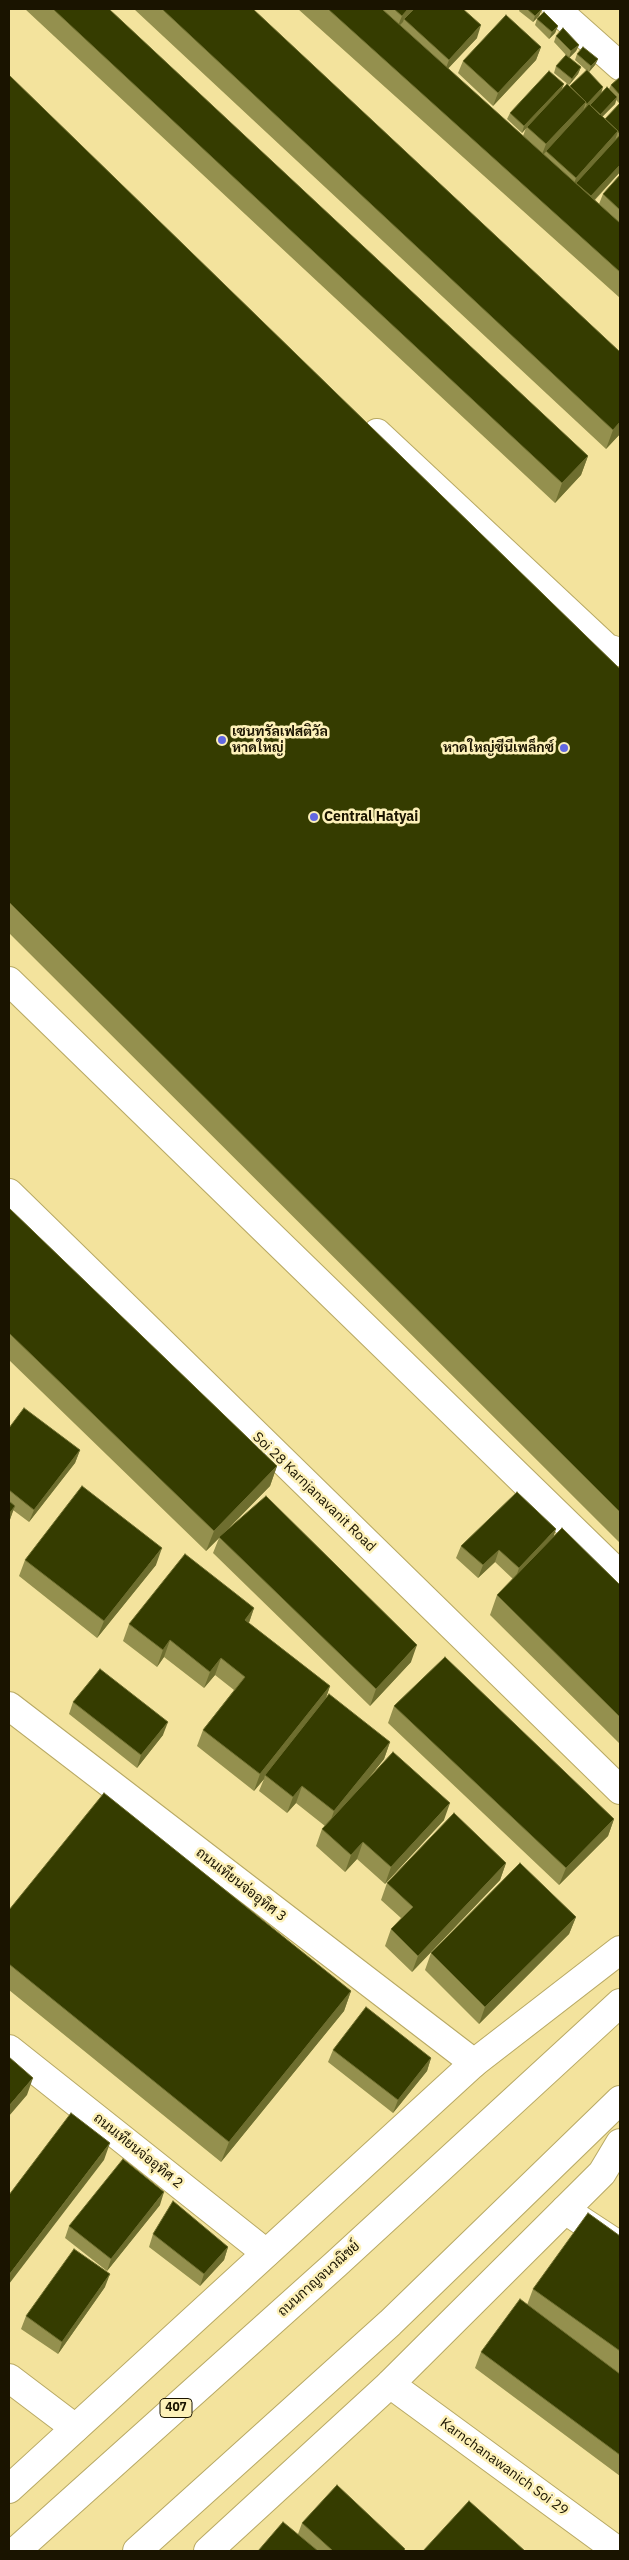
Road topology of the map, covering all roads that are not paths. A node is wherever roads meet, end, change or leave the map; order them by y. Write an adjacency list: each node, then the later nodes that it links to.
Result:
1 (556, 9): 2 (main road)
2 (620, 66)
3 (359, 417): 4 (main road)
4 (620, 652)
5 (9, 981): 7 (main road)
6 (9, 1193): 9 (main road, Soi 28 Karnjanavanit Road)
7 (620, 1575)
8 (9, 1706): 13 (main road, ถนนเทียนจ่ออุทิศ 3)
9 (620, 1790)
10 (620, 1950): 13 (main road)
11 (620, 2003): 23 (main road, ถนนกาญจนวณิชย์ / 407)
12 (9, 2048): 18 (main road, ถนนเทียนจ่ออุทิศ 2)
13 (474, 2064): 18 (main road)
14 (620, 2100): 24 (main road)
15 (620, 2143): 16 (main road)
16 (565, 2210): 17 (main road); 20 (main road)
17 (620, 2246)
18 (266, 2254): 21 (main road)
19 (9, 2378): 21 (main road)
20 (390, 2384): 25 (main road); 26 (main road, Karnchanawanich Soi 29)
21 (76, 2428): 22 (main road)
22 (9, 2489)
23 (16, 2551)
24 (136, 2551)
25 (208, 2551)
26 (618, 2551)

